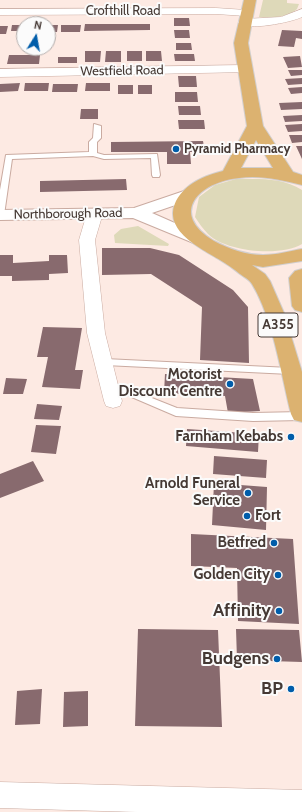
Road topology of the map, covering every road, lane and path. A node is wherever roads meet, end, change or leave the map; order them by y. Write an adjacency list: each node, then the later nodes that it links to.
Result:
1 (30, 0): 3 (street)
2 (0, 12): 3 (street, Crofthill Road)
3 (25, 12): 4 (street, Crofthill Road)
4 (247, 12): 5 (street, Crofthill Road); 6 (main road)
5 (302, 12)
6 (245, 69): 7 (street, Westfield Road); 9 (main road)
7 (0, 73)
8 (97, 126): 10 (lane)
9 (255, 126): 11 (main road); 13 (main road)
10 (93, 154): 12 (lane); 18 (lane)
11 (230, 173): 13 (main road); 15 (main road)
12 (156, 175)
13 (286, 175): 14 (main road)
14 (302, 180)
15 (187, 195): 17 (street, Northborough Road); 19 (main road, A355)
16 (94, 212): 17 (street, Northborough Road); 18 (street, Northborough Road); 24 (street)
17 (136, 213): 19 (street, Northborough Road)
18 (0, 215)
19 (196, 239): 20 (main road, A355)
20 (225, 254): 21 (main road, A355); 25 (main road, A355)
21 (302, 255)
22 (302, 275): 23 (main road, A355)
23 (302, 306)
24 (105, 362): 25 (lane); 26 (street)
25 (290, 371): 28 (main road, A355)
26 (109, 384): 27 (street); 28 (lane)
27 (113, 401)
28 (301, 406)
29 (0, 795): 30 (street)
30 (302, 803)

